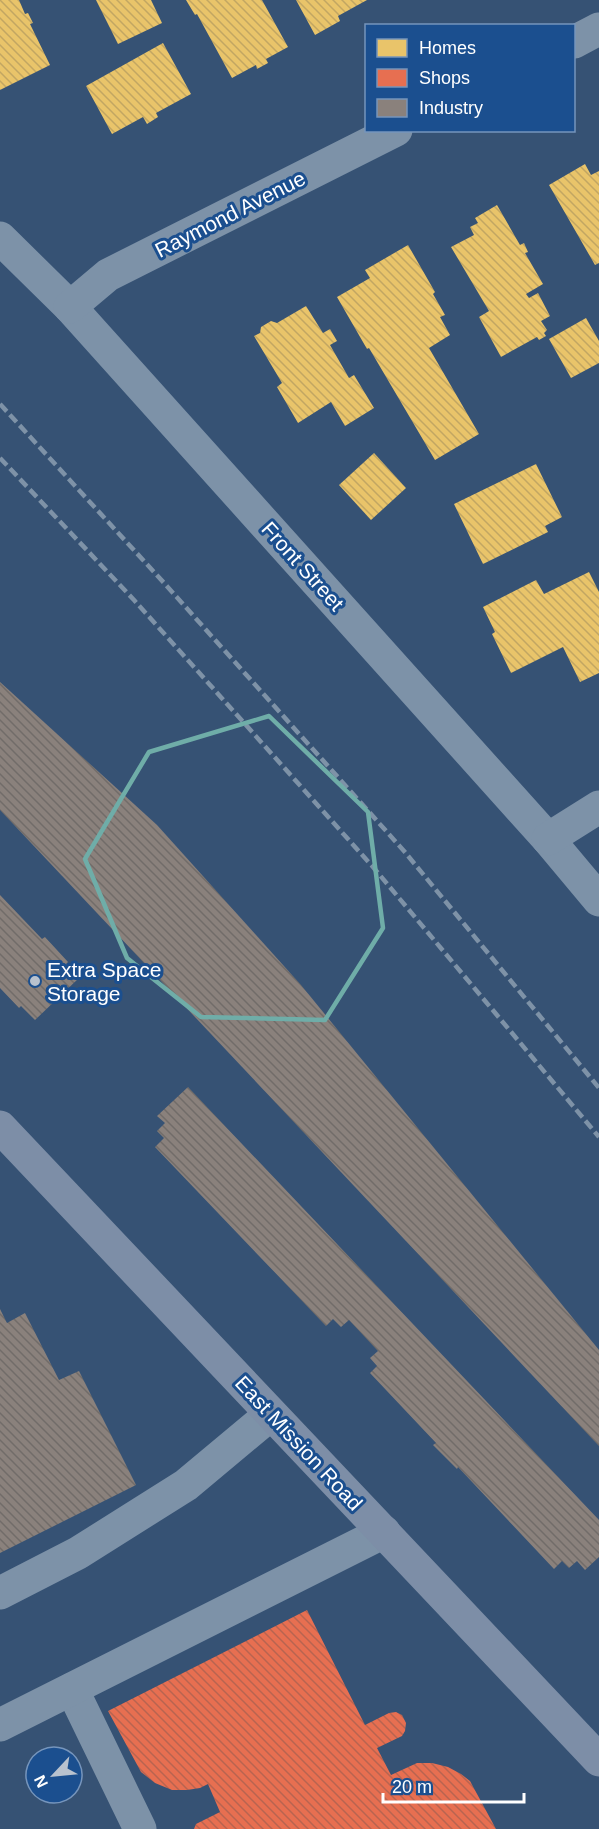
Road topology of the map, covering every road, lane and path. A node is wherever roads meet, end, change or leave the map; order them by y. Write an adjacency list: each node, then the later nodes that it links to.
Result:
1 (599, 29): 2 (street)
2 (575, 41)
3 (392, 132): 5 (street, Raymond Avenue)
4 (0, 238): 5 (street, Front Street)
5 (70, 307): 7 (street, Front Street)
6 (599, 807): 7 (street)
7 (548, 839): 8 (street, Front Street)
8 (599, 900)
9 (0, 1127): 10 (main road, East Mission Road)
10 (271, 1414): 11 (main road, East Mission Road); 12 (street)
11 (384, 1532): 13 (street); 15 (main road, East Mission Road)
12 (0, 1593)
13 (72, 1689): 14 (street); 16 (street)
14 (0, 1725)
15 (599, 1760)
16 (140, 1829)

